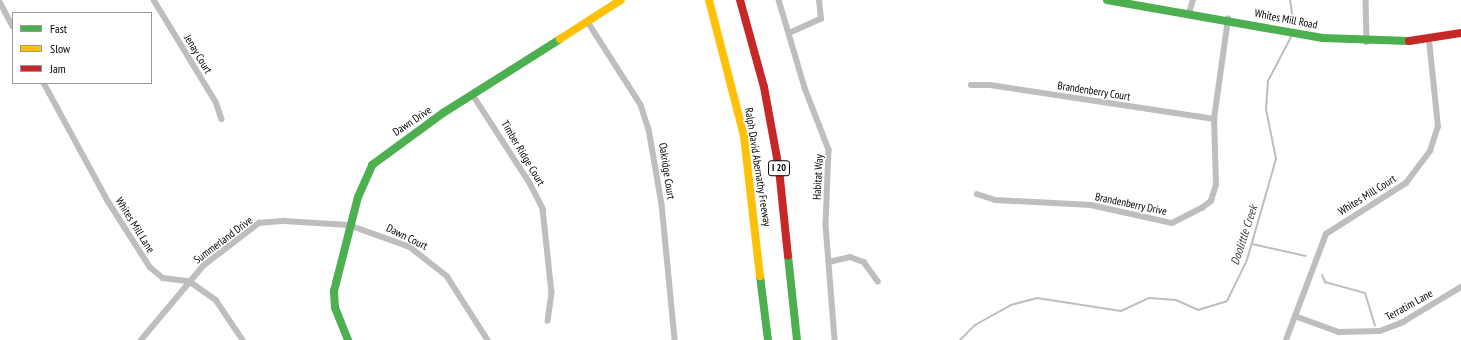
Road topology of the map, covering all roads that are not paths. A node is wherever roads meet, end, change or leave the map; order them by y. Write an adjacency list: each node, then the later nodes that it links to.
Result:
1 (154, 0): 22 (street, Jenay Court)
2 (621, 0): 13 (main road, Dawn Drive)
3 (710, 0): 37 (main road, Ralph David Abernathy Freeway)
4 (740, 0): 38 (main road, Ralph David Abernathy Freeway / I 20)
5 (779, 0): 16 (street, Habitat Way)
6 (819, 0): 16 (street)
7 (1110, 0): 11 (main road, Whites Mill Road)
8 (1193, 0): 11 (street)
9 (1366, 0): 18 (street)
10 (0, 2): 14 (street)
11 (1189, 13): 12 (main road, Whites Mill Road)
12 (1228, 19): 18 (main road, Whites Mill Road); 23 (street, Brandenberry Drive)
13 (588, 22): 21 (main road, Dawn Drive); 36 (street, Oakridge Court)
14 (12, 24)
15 (1461, 32): 17 (main road, Whites Mill Road)
16 (789, 33): 26 (street, Habitat Way)
17 (1429, 40): 18 (main road, Whites Mill Road); 30 (street, Whites Mill Court)
18 (1367, 42)
19 (45, 84): 27 (street, Whites Mill Lane)
20 (971, 85): 23 (street, Brandenberry Court)
21 (473, 96): 25 (main road, Dawn Drive); 31 (street, Timber Ridge Court)
22 (222, 119)
23 (1214, 119): 24 (street, Brandenberry Drive)
24 (977, 194)
25 (349, 224): 27 (street, Summerland Drive); 34 (main road, Dawn Drive); 35 (street, Dawn Court)
26 (829, 262): 28 (street); 39 (street, Habitat Way)
27 (189, 281): 32 (street, Summerland Drive); 33 (street, Whites Mill Lane)
28 (878, 281)
29 (1461, 286): 30 (street, Terratim Lane)
30 (1295, 316): 40 (street, Whites Mill Court)
31 (548, 321)
32 (141, 340)
33 (243, 340)
34 (348, 340)
35 (488, 340)
36 (675, 340)
37 (768, 340)
38 (797, 340)
39 (836, 340)
40 (1286, 340)

